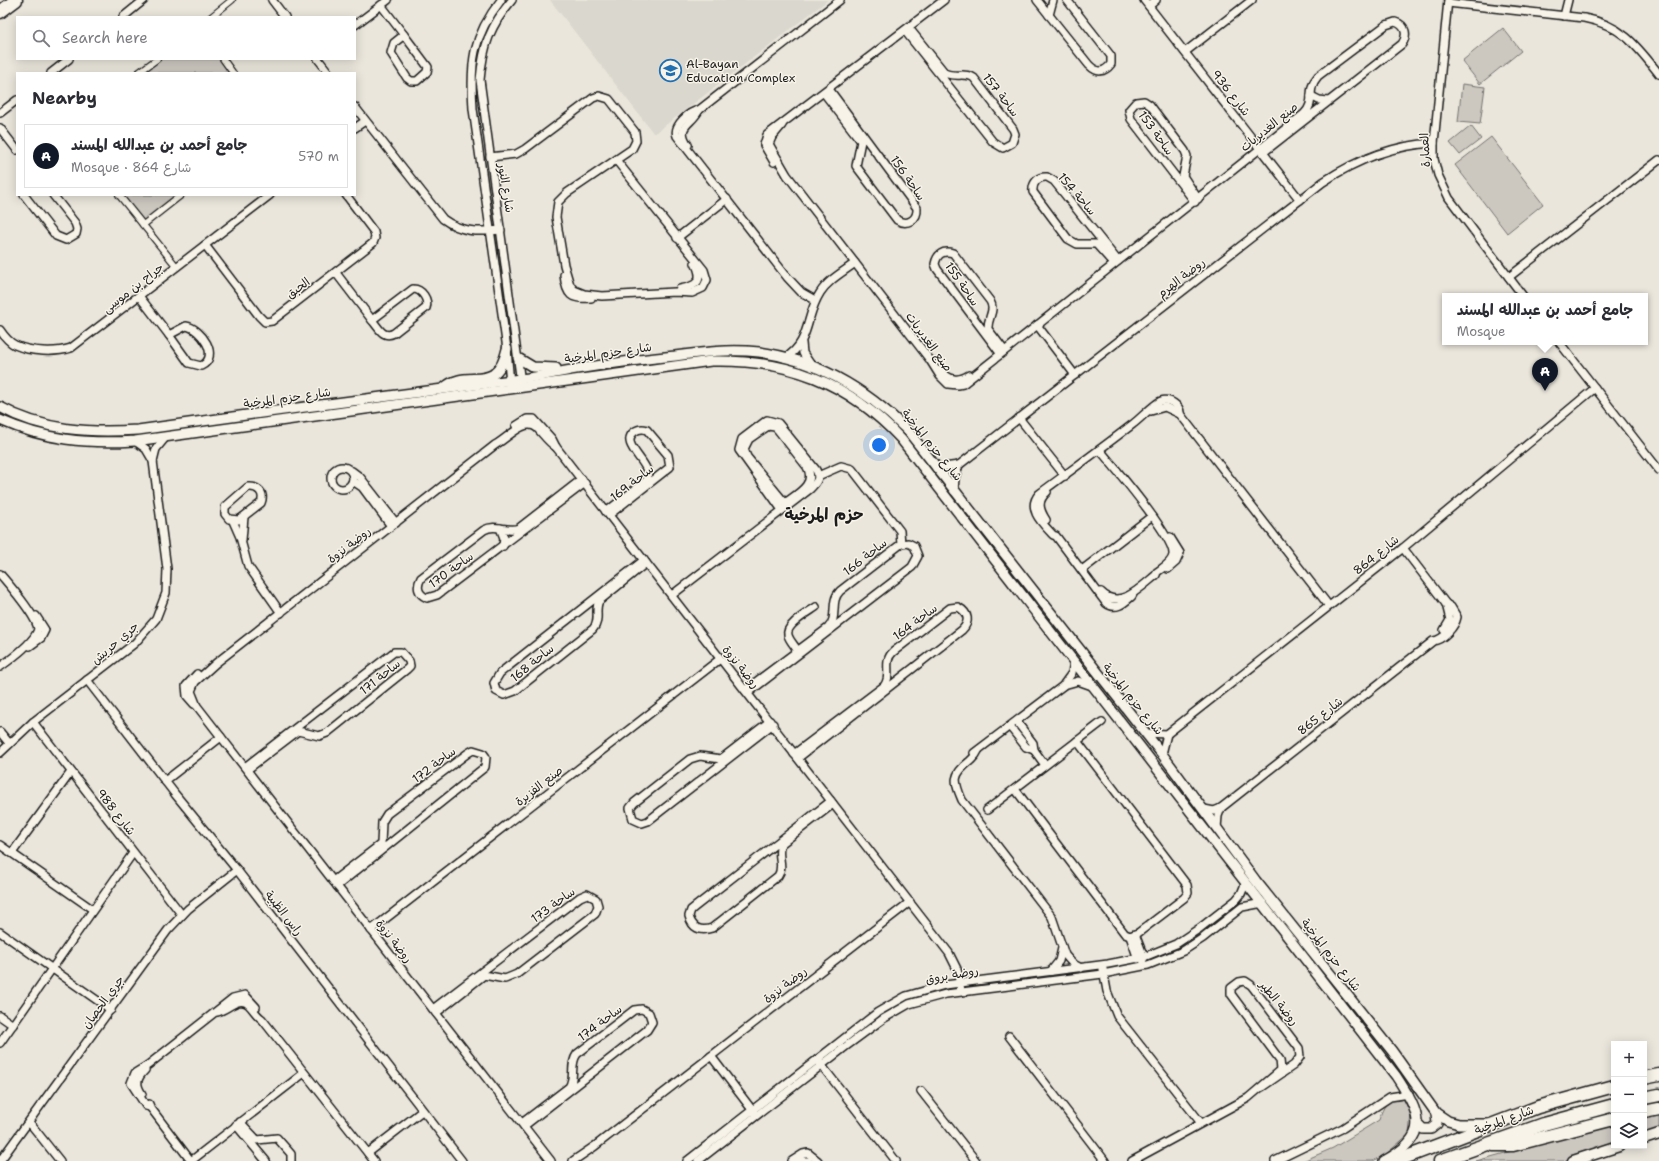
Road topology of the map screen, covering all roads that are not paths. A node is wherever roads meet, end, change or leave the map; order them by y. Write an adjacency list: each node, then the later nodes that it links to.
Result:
1 (16, 0): 19 (highway)
2 (144, 0): 21 (street)
3 (232, 0): 22 (street)
4 (272, 0): 23 (street)
5 (388, 0): 18 (street)
6 (501, 0): 71 (street, شارع النور)
7 (512, 0): 54 (street, شارع النور)
8 (840, 0): 65 (street)
9 (944, 0): 26 (street, صنع الغديريات)
10 (1037, 0): 20 (street)
11 (1053, 0): 20 (street)
12 (1068, 0): 20 (street)
13 (1156, 0): 17 (street)
14 (1252, 0): 28 (street)
15 (1568, 0): 24 (street)
16 (1448, 1): 24 (street); 49 (street, العمارة)
17 (1146, 3): 28 (street, شارع 936)
18 (381, 5): 25 (street); 27 (street)
19 (0, 12)
20 (1049, 15)
21 (124, 16)
22 (212, 16)
23 (284, 16)
24 (1564, 16): 37 (street)
25 (356, 24)
26 (907, 29): 38 (street, ساحة 157); 39 (street, ساحة 157); 40 (street, صنع الغديريات)
27 (404, 35): 27 (street)
28 (1185, 52): 51 (street, شارع 936)
29 (68, 60): 33 (street)
30 (156, 60): 34 (street)
31 (224, 60): 35 (street)
32 (319, 60): 36 (street)
33 (52, 72)
34 (139, 72)
35 (233, 72)
36 (328, 72)
37 (1659, 74)
38 (957, 75): 39 (street); 39 (street, ساحة 157)
39 (951, 90)
40 (827, 91): 52 (street, ساحة 156); 53 (street, ساحة 156); 76 (street, صنع الغديريات)
41 (1311, 96): 43 (street); 43 (street, صنع الغديريات); 51 (street, صنع الغديريات)
42 (16, 101): 45 (street)
43 (1328, 101): 51 (street, صنع الغديريات)
44 (356, 109): 46 (street)
45 (0, 113)
46 (365, 120): 47 (street); 71 (street)
47 (356, 127)
48 (0, 128): 50 (street)
49 (1434, 143): 67 (street, روضة الهرم); 79 (street, العمارة)
50 (16, 149)
51 (1262, 151): 66 (street, صنع الغديريات); 67 (street, شارع 936)
52 (875, 152): 53 (street); 53 (street, ساحة 156)
53 (858, 154)
54 (490, 157): 55 (street); 70 (street, شارع النور)
55 (616, 160): 72 (street); 72 (street)
56 (1659, 160): 79 (street)
57 (1169, 168): 58 (street); 58 (street, ساحة 153); 66 (street, ساحة 153)
58 (1184, 168): 66 (street, ساحة 153)
59 (25, 196): 60 (street)
60 (54, 196)
61 (120, 196): 68 (street)
62 (180, 196): 68 (street)
63 (269, 196): 74 (street, جراح بن موسى)
64 (347, 196): 78 (street, الحبق)
65 (727, 199): 72 (street); 82 (street)
66 (1197, 200): 75 (street, صنع الغديريات)
67 (1300, 200): 97 (street, روضة الهرم)
68 (143, 224): 77 (street)
69 (1091, 226): 73 (street); 73 (street, ساحة 154); 75 (street, ساحة 154)
70 (502, 230): 71 (street); 93 (street, شارع النور)
71 (490, 231): 91 (street, شارع النور)
72 (676, 238)
73 (1085, 244): 75 (street, ساحة 154)
74 (205, 246): 77 (street, جراح بن موسى); 78 (street, الحبق)
75 (1116, 262): 86 (street, صنع الغديريات)
76 (855, 263): 82 (street); 92 (street, صنع الغديريات)
77 (177, 267): 81 (street, جراح بن موسى)
78 (336, 273): 85 (street)
79 (1509, 277): 80 (street, العمارة)
80 (1522, 293)
81 (140, 296): 87 (street, جراح بن موسى); 88 (street)
82 (816, 300): 89 (street)
83 (990, 318): 84 (street); 84 (street, ساحة 155); 92 (street, ساحة 155)
84 (973, 319): 92 (street, ساحة 155)
85 (372, 320): 85 (street)
86 (1037, 325): 92 (street, صنع الغديريات); 97 (street)
87 (0, 330)
88 (169, 336): 88 (street)
89 (802, 342): 94 (street); 95 (street)
90 (1561, 345): 100 (street)
91 (507, 349): 99 (street, شارع النور); 101 (street)
92 (1002, 351)
93 (518, 358): 96 (street); 98 (street, شارع النور)
94 (785, 358): 95 (street, شارع حزم المرخية); 96 (street, شارع حزم المرخية)
95 (811, 365): 111 (street, شارع حزم المرخية)
96 (584, 368): 98 (street, شارع حزم المرخية)
97 (1075, 374): 103 (street, روضة الهرم)
98 (521, 383): 99 (street, شارع حزم المرخية); 144 (street, شارع حزم المرخية)
99 (510, 384): 101 (street, شارع حزم المرخية); 105 (street, شارع حزم المرخية)
100 (1595, 388): 112 (street); 130 (street, شارع 864)
101 (444, 389): 102 (street, شارع حزم المرخية)
102 (0, 407)
103 (1019, 418): 109 (street, روضة الهرم); 116 (street)
104 (0, 420): 106 (street, شارع حزم المرخية)
105 (165, 438): 106 (street, شارع حزم المرخية); 108 (street)
106 (135, 441): 108 (street)
107 (1100, 450): 116 (street); 122 (street); 135 (street)
108 (153, 461): 148 (street, جري حريش)
109 (959, 465): 111 (street); 119 (street)
110 (646, 467): 114 (street); 114 (street, ساحة 169); 121 (street, ساحة 169)
111 (936, 468): 119 (street, شارع حزم المرخية)
112 (1659, 470)
113 (352, 471): 117 (street); 117 (street); 125 (street)
114 (661, 475): 121 (street, ساحة 169)
115 (818, 476): 120 (street); 120 (street); 128 (street)
116 (1065, 476): 132 (street)
117 (354, 481): 125 (street)
118 (583, 481): 121 (street, روضة نزوة); 125 (street, روضة نزوة); 126 (street, ساحة 170); 129 (street, ساحة 170)
119 (954, 491): 159 (street, شارع حزم المرخية)
120 (784, 506): 120 (street); 134 (street)
121 (608, 513): 131 (street, روضة نزوة)
122 (1152, 516): 132 (street); 132 (street)
123 (244, 517): 124 (street); 124 (street); 127 (street)
124 (233, 521): 127 (street)
125 (393, 524): 139 (street, روضة نزوة)
126 (500, 528): 129 (street); 129 (street, ساحة 170)
127 (242, 542): 139 (street)
128 (901, 544): 138 (street, ساحة 166); 141 (street, ساحة 166)
129 (503, 546)
130 (1403, 548): 135 (street, شارع 864); 177 (street, شارع 865)
131 (645, 561): 134 (street, روضة نزوة); 137 (street, ساحة 168); 140 (street, ساحة 168)
132 (1082, 570)
133 (0, 574): 145 (street)
134 (670, 594): 143 (street, روضة نزوة)
135 (1329, 606): 161 (street, شارع 864)
136 (816, 607): 142 (street)
137 (581, 609): 140 (street); 140 (street, ساحة 168)
138 (834, 612): 141 (street); 142 (street, ساحة 166)
139 (281, 613): 162 (street, روضة نزوة)
140 (597, 614)
141 (847, 617): 151 (street, ساحة 166)
142 (798, 651): 151 (street, ساحة 166)
143 (720, 659): 151 (street, روضة نزوة); 195 (street, صنع الفزيرة)
144 (1074, 661): 149 (street); 150 (street, شارع حزم المرخية)
145 (0, 667)
146 (887, 670): 147 (street); 147 (street, ساحة 164); 169 (street, ساحة 164)
147 (900, 678): 169 (street, ساحة 164)
148 (87, 680): 153 (street, جري حريش); 174 (street, راس الظبية)
149 (1064, 685): 150 (street); 154 (street)
150 (1092, 686): 189 (street, شارع حزم المرخية)
151 (747, 692): 156 (street, روضة نزوة)
152 (310, 718): 160 (street); 160 (street, ساحة 171); 171 (street, ساحة 171)
153 (33, 722): 164 (street, جري حريش); 172 (street, شارع 988)
154 (1017, 722): 157 (street); 165 (street)
155 (1102, 722): 163 (street)
156 (771, 723): 168 (street); 169 (street, روضة نزوة); 173 (street)
157 (1010, 727): 165 (street); 198 (street)
158 (0, 732): 164 (street)
159 (1145, 733): 161 (street); 167 (street, شارع حزم المرخية)
160 (311, 734): 171 (street, ساحة 171)
161 (1167, 734): 167 (street)
162 (222, 737): 171 (street, روضة نزوة); 174 (street)
163 (1077, 741): 170 (street); 197 (street)
164 (9, 743): 166 (street, جري حريش)
165 (1034, 750): 170 (street)
166 (0, 753)
167 (1162, 754): 178 (street, شارع حزم المرخية)
168 (705, 756): 173 (street); 173 (street)
169 (796, 756): 176 (street, روضة نزوة)
170 (1045, 765): 175 (street)
171 (247, 768): 190 (street, روضة نزوة)
172 (71, 772): 184 (street); 185 (street, شارع 988)
173 (710, 773)
174 (164, 781): 188 (street, راس الظبية)
175 (1014, 789): 179 (street); 197 (street)
176 (832, 802): 186 (street); 187 (street); 191 (street, روضة نزوة)
177 (1221, 808): 178 (street); 180 (street)
178 (1204, 809): 180 (street, شارع حزم المرخية)
179 (988, 810)
180 (1217, 828): 235 (street, شارع حزم المرخية)
181 (382, 832): 182 (street); 182 (street, ساحة 172); 190 (street, ساحة 172)
182 (399, 836): 190 (street, ساحة 172)
183 (0, 844): 184 (street)
184 (12, 853): 193 (street)
185 (133, 853): 193 (street); 194 (street, شارع 988)
186 (764, 853): 187 (street); 187 (street)
187 (779, 859)
188 (237, 870): 194 (street, جري الحصان); 233 (street, راس الظبية)
189 (1246, 882): 192 (street, شارع حزم المرخية); 199 (street, روضة بروق)
190 (335, 884): 195 (street, روضة نزوة)
191 (910, 902): 207 (street, روضة نزوة); 215 (street, روضة نزوة)
192 (1263, 903): 205 (street, روضة بروق); 228 (street, شارع حزم المرخية)
193 (92, 909): 202 (street)
194 (182, 914): 209 (street, جري الحصان)
195 (371, 930): 210 (street, روضة نزوة)
196 (0, 932): 202 (street)
197 (1133, 935): 199 (street)
198 (1062, 946): 203 (street); 204 (street)
199 (1141, 958): 201 (street, روضة بروق); 205 (street)
200 (496, 961): 206 (street); 206 (street, ساحة 173); 210 (street, ساحة 173)
201 (1105, 965): 203 (street, روضة بروق); 205 (street)
202 (52, 968): 209 (street); 212 (street)
203 (1081, 968): 204 (street, روضة بروق)
204 (1051, 971): 207 (street, روضة بروق)
205 (1106, 973): 208 (street, روضة بروق); 239 (street)
206 (502, 978): 210 (street, ساحة 173)
207 (960, 984): 208 (street, روضة نزوة); 216 (street, روضة بروق)
208 (961, 992): 219 (street, روضة بروق)
209 (111, 1010): 238 (street, جري الحصان)
210 (435, 1011): 243 (street, روضة نزوة)
211 (0, 1016): 212 (street)
212 (13, 1025): 214 (street)
213 (1009, 1036): 270 (street)
214 (0, 1043)
215 (711, 1056): 236 (street); 248 (street, روضة نزوة)
216 (817, 1059): 219 (street); 236 (street, روضة بروق)
217 (1297, 1061): 218 (street); 218 (street, روضة الطير); 225 (street)
218 (1281, 1062): 225 (street)
219 (822, 1066): 236 (street, روضة بروق); 268 (street)
220 (572, 1072): 223 (street); 223 (street, ساحة 174); 243 (street, ساحة 174)
221 (304, 1073): 241 (street); 250 (street); 255 (street)
222 (1659, 1075): 224 (highway)
223 (589, 1076): 243 (street, ساحة 174)
224 (1647, 1077)
225 (1262, 1087): 239 (street)
226 (1611, 1087): 242 (highway, شارع المرخية)
227 (921, 1091): 269 (street)
228 (1409, 1094): 240 (street, شارع حزم المرخية); 272 (street)
229 (1659, 1095): 230 (highway)
230 (1647, 1097)
231 (1611, 1106): 247 (highway, شارع المرخية)
232 (1659, 1109): 234 (highway)
233 (422, 1111): 250 (street); 259 (street, راس الظبية)
234 (1647, 1111)
235 (1436, 1113): 240 (street); 242 (street, شارع حزم المرخية)
236 (755, 1114): 262 (street, روضة بروق); 263 (street, روضة بروق)
237 (1611, 1120): 247 (highway)
238 (29, 1122): 253 (street, جري الحصان); 254 (street)
239 (1201, 1123): 271 (street)
240 (1417, 1123): 273 (street, شارع حزم المرخية)
241 (238, 1124): 246 (street); 251 (street); 255 (street)
242 (1490, 1124): 274 (highway, شارع المرخية)
243 (523, 1125): 252 (street, روضة نزوة)
244 (1659, 1134): 245 (main road)
245 (1647, 1138)
246 (265, 1139): 251 (street); 257 (street)
247 (1487, 1144): 275 (highway, شارع المرخية)
248 (595, 1146): 260 (street, روضة نزوة); 261 (street, روضة نزوة)
249 (1611, 1149): 276 (main road)
250 (368, 1153): 258 (street)
251 (260, 1155): 256 (street)
252 (552, 1160)
253 (0, 1161)
254 (60, 1161)
255 (191, 1161)
256 (266, 1161)
257 (291, 1161)
258 (374, 1161)
259 (462, 1161)
260 (573, 1161)
261 (579, 1161)
262 (687, 1161)
263 (698, 1161)
264 (792, 1161): 267 (street)
265 (800, 1161): 266 (street)
266 (808, 1161)
267 (818, 1161)
268 (896, 1161)
269 (976, 1161)
270 (1105, 1161)
271 (1132, 1161)
272 (1275, 1161)
273 (1384, 1161)
274 (1396, 1161)
275 (1440, 1161)
276 (1573, 1161)

